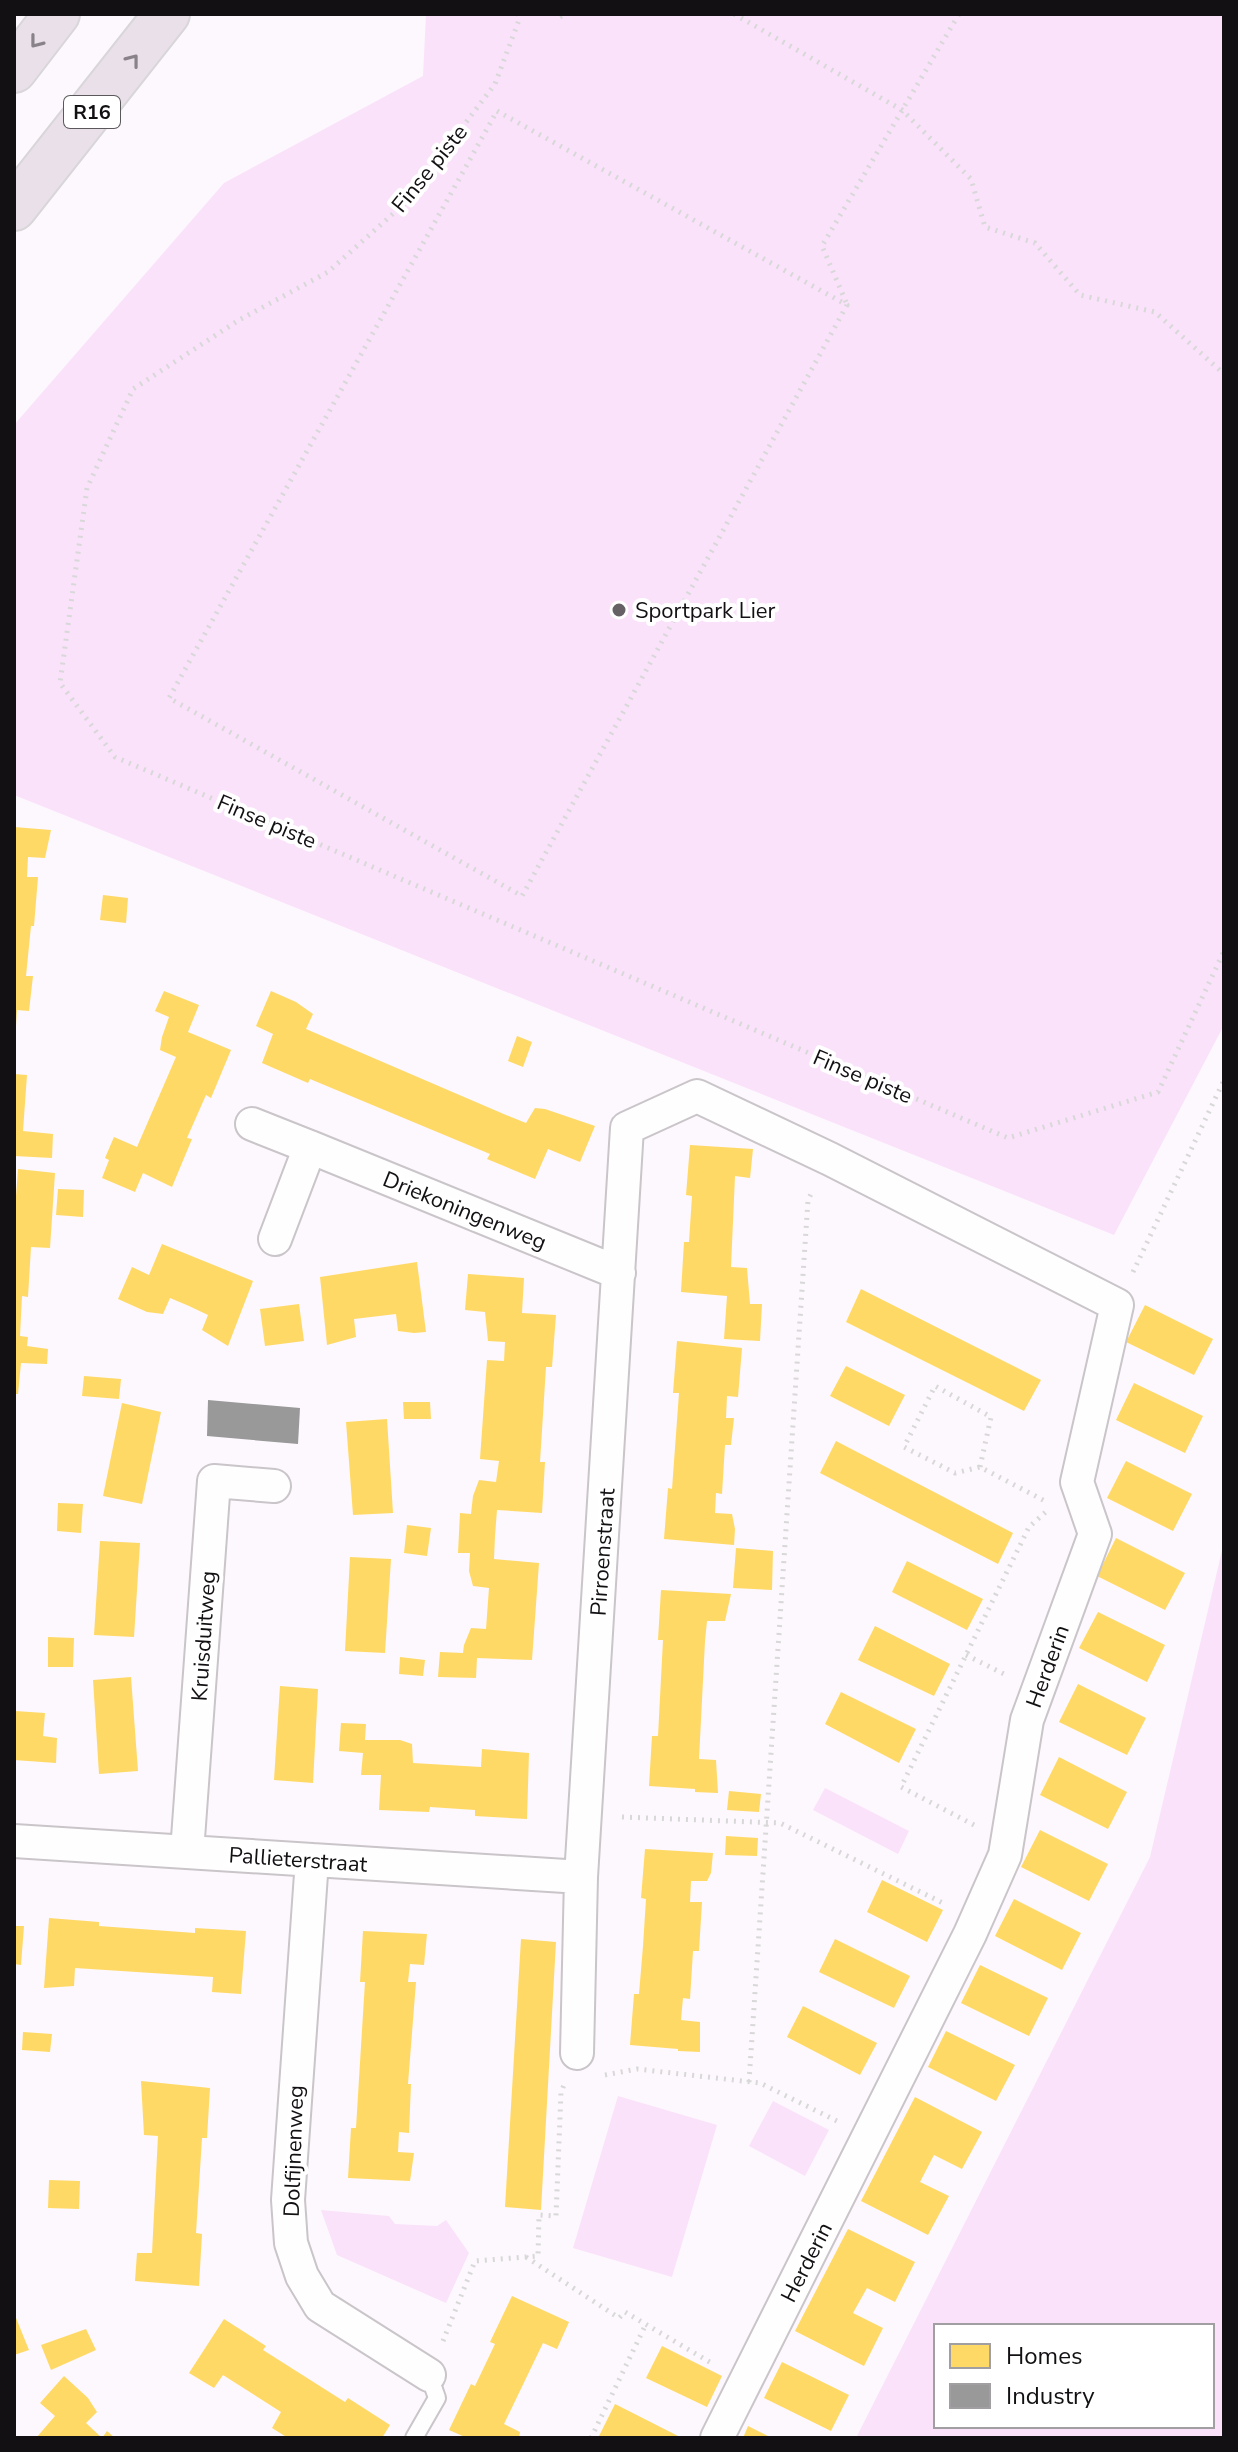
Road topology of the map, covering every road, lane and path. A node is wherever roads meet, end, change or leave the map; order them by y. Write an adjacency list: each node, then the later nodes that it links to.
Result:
1 (57, 14): 6 (highway, one-way to 6)
2 (167, 14): 8 (highway, R16, one-way to 2)
3 (518, 14): 11 (path, Finse piste)
4 (734, 14): 7 (path)
5 (959, 14): 7 (path)
6 (14, 70)
7 (902, 110): 9 (path); 10 (path)
8 (14, 208)
9 (847, 305): 9 (path)
10 (1224, 374)
11 (1224, 951)
12 (1224, 1080): 18 (path)
13 (252, 1124): 14 (street, Driekoningenweg)
14 (310, 1147): 16 (street); 17 (street, Driekoningenweg)
15 (830, 1159): 17 (street, Pirroenstraat); 18 (street); 22 (path)
16 (275, 1239)
17 (619, 1273): 21 (street, Pirroenstraat)
18 (1117, 1305): 24 (street, Herderin)
19 (980, 1467): 19 (path); 24 (path)
20 (274, 1486): 25 (street, Kruisduitweg)
21 (585, 1816): 22 (path); 27 (street, Pirroenstraat)
22 (767, 1822): 28 (path); 30 (path)
23 (14, 1841): 25 (street, Pallieterstraat)
24 (1007, 1842): 28 (street, Herderin)
25 (187, 1852): 26 (street, Pallieterstraat)
26 (312, 1860): 27 (street, Pallieterstraat); 34 (street, Dolfijnenweg)
27 (581, 1877): 29 (street, Pirroenstraat)
28 (977, 1919): 31 (street, Herderin)
29 (577, 2053): 30 (path); 32 (path)
30 (749, 2082): 31 (path)
31 (869, 2137): 35 (street, Herderin)
32 (526, 2257): 33 (path); 34 (path)
33 (646, 2324): 35 (path); 37 (path)
34 (429, 2375): 36 (lane)
35 (745, 2382): 38 (street, Herderin)
36 (414, 2438)
37 (591, 2438)
38 (717, 2438)

